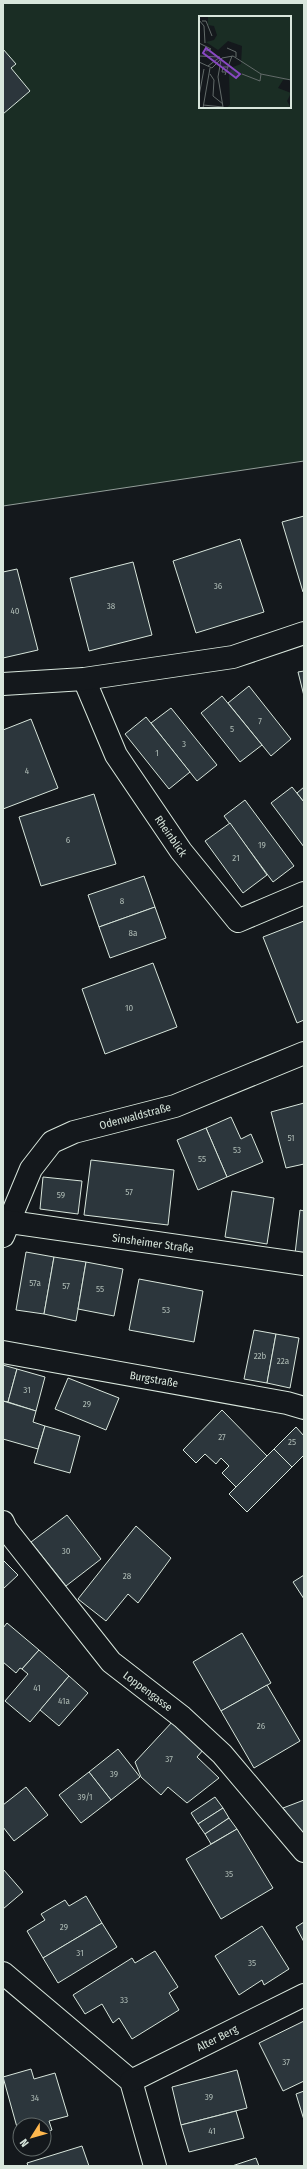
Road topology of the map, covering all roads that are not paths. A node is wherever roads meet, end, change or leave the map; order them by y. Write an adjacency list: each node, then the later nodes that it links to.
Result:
1 (304, 633): 2 (street)
2 (84, 679): 3 (street); 4 (street, Rheinblick)
3 (3, 684)
4 (304, 893)
5 (304, 1053): 6 (street, Odenwaldstraße)
6 (5, 1227): 7 (street, Sinsheimer Straße)
7 (304, 1264)
8 (3, 1352): 9 (street, Burgstraße)
9 (304, 1408)
10 (3, 1522): 11 (street, Loppengasse)
11 (304, 1851)
12 (3, 1972): 14 (street)
13 (304, 1996): 14 (street, Alter Berg)
14 (131, 2081): 15 (street)
15 (155, 2166)

